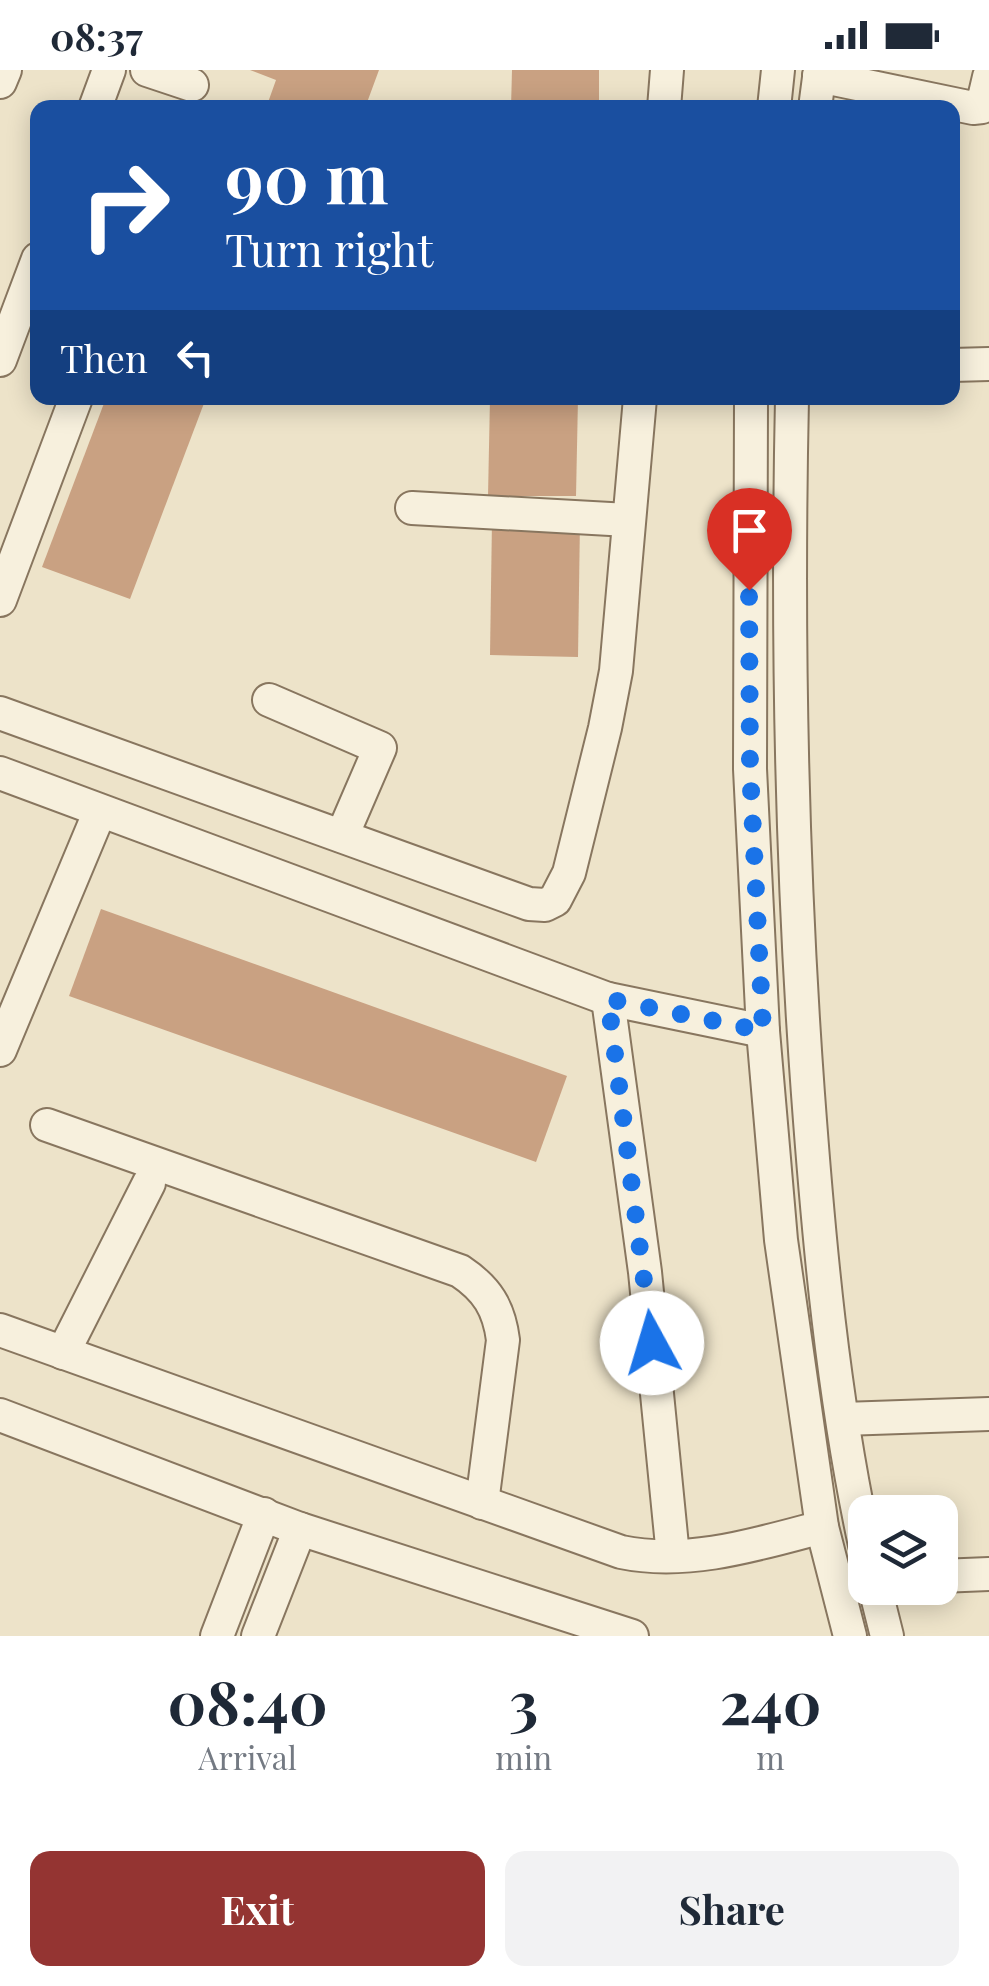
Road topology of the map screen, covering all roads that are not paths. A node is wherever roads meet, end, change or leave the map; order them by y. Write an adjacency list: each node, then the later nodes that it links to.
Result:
1 (4, 70): 7 (street)
2 (109, 70): 10 (street)
3 (147, 70): 9 (street)
4 (667, 70): 11 (street)
5 (778, 70): 12 (street)
6 (989, 77): 14 (street)
7 (0, 82)
8 (818, 85): 13 (street)
9 (191, 87)
10 (98, 100)
11 (665, 100)
12 (775, 100)
13 (919, 100)
14 (960, 106)
15 (30, 280): 16 (street)
16 (0, 360)
17 (989, 364): 18 (street)
18 (960, 365)
19 (73, 405): 25 (street)
20 (639, 405): 24 (street)
21 (751, 405): 32 (street)
22 (792, 405): 40 (street)
23 (412, 508): 24 (street)
24 (628, 520): 30 (street)
25 (0, 600)
26 (269, 700): 30 (street)
27 (0, 713): 30 (street)
28 (0, 774): 29 (street)
29 (100, 810): 31 (street); 33 (street)
30 (342, 836)
31 (608, 999): 32 (street); 46 (street)
32 (763, 1031): 44 (street)
33 (0, 1050)
34 (47, 1124): 42 (street)
35 (150, 1183): 37 (street)
36 (0, 1330): 37 (street)
37 (63, 1353): 42 (street)
38 (989, 1414): 40 (street)
39 (0, 1416): 43 (street)
40 (843, 1419): 41 (street)
41 (856, 1495)
42 (482, 1502): 46 (street)
43 (264, 1514): 45 (street); 49 (street)
44 (822, 1527): 46 (street); 55 (street)
45 (300, 1530): 50 (street); 54 (street)
46 (673, 1556)
47 (989, 1574): 48 (street)
48 (958, 1575)
49 (234, 1592): 50 (street); 52 (street)
50 (270, 1604): 53 (street)
51 (879, 1605): 56 (street)
52 (216, 1636)
53 (258, 1636)
54 (632, 1636)
55 (850, 1636)
56 (887, 1636)

